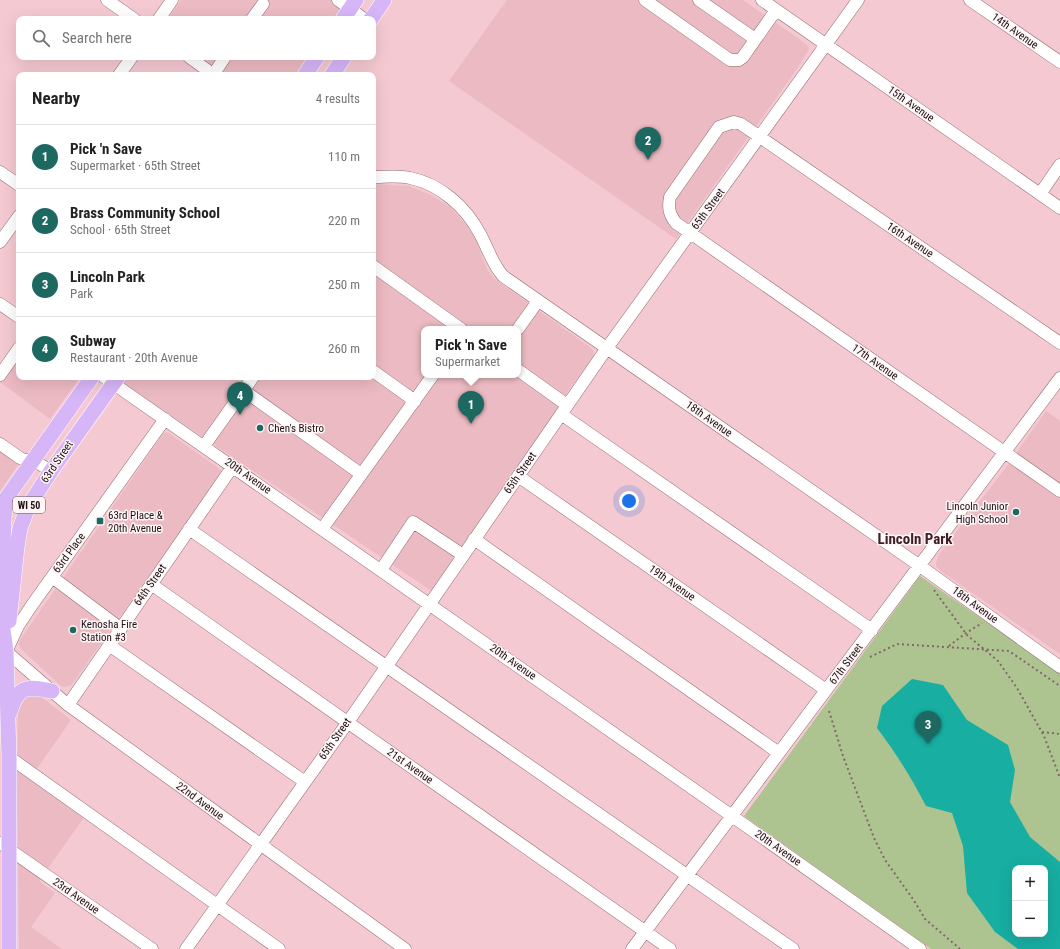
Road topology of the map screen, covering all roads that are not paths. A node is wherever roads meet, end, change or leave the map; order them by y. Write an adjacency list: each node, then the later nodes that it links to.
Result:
1 (106, 0): 12 (street)
2 (172, 0): 13 (street)
3 (384, 0): 16 (main road)
4 (645, 0): 17 (street)
5 (700, 0): 17 (street)
6 (762, 0): 11 (street, 15th Avenue)
7 (858, 0): 18 (street, 65th Street)
8 (970, 0): 24 (street, 14th Avenue)
9 (263, 4): 14 (street)
10 (347, 7): 15 (street)
11 (776, 10): 17 (street); 18 (street, 15th Avenue)
12 (130, 16)
13 (161, 16)
14 (254, 16)
15 (360, 16)
16 (373, 16)
17 (755, 39)
18 (827, 45): 30 (street, 65th Street); 35 (street, 15th Avenue)
19 (130, 60): 25 (street)
20 (193, 60): 26 (street)
21 (223, 60): 27 (street)
22 (315, 60): 28 (main road)
23 (342, 60): 29 (main road)
24 (1060, 62)
25 (121, 72)
26 (209, 72)
27 (215, 72)
28 (306, 72)
29 (334, 72)
30 (760, 137): 38 (street, 65th Street); 38 (street, 16th Avenue); 46 (street, 16th Avenue)
31 (1060, 165): 35 (street)
32 (0, 172): 34 (street)
33 (376, 176): 41 (street, 18th Avenue)
34 (16, 182)
35 (1040, 194): 36 (street, 15th Avenue)
36 (1060, 208)
37 (16, 220): 39 (street)
38 (690, 233): 47 (street, 65th Street); 64 (street, 17th Avenue)
39 (0, 242)
40 (376, 268): 44 (street)
41 (538, 301): 45 (street); 47 (street, 18th Avenue)
42 (0, 304): 43 (street)
43 (16, 315)
44 (457, 326)
45 (520, 326)
46 (1060, 343)
47 (607, 348): 60 (street, 65th Street); 76 (street, 18th Avenue)
48 (16, 352): 51 (street)
49 (376, 373): 59 (street)
50 (521, 373): 60 (street)
51 (0, 375)
52 (431, 378): 59 (street)
53 (1060, 378): 64 (street, 67th Street)
54 (90, 380): 65 (main road, 63rd Street / WI 50)
55 (111, 380): 67 (main road, 63rd Street / WI 50)
56 (113, 380): 61 (street, 20th Avenue)
57 (251, 380): 58 (street)
58 (243, 390): 63 (street); 68 (street)
59 (415, 400): 68 (street)
60 (564, 410): 69 (street, 65th Street); 82 (street)
61 (165, 419): 63 (street, 20th Avenue); 78 (street, 63rd Place)
62 (0, 444): 65 (street)
63 (204, 446): 66 (street, 20th Avenue)
64 (1005, 452): 70 (street, 17th Avenue); 76 (street, 67th Street)
65 (33, 460): 67 (street); 71 (main road, 63rd Street / WI 50)
66 (233, 466): 72 (street, 64th Street); 73 (street, 20th Avenue)
67 (50, 471): 84 (main road, 63rd Street / WI 50)
68 (361, 474): 73 (street)
69 (518, 476): 74 (street, 65th Street); 87 (street, 19th Avenue)
70 (1060, 491)
71 (2, 504): 84 (main road, WI 50)
72 (189, 529): 79 (street, 64th Street); 85 (street)
73 (322, 529): 77 (street, 20th Avenue)
74 (474, 539): 75 (street, 65th Street); 92 (street)
75 (463, 555): 77 (street); 80 (street, 65th Street)
76 (920, 566): 82 (street, 67th Street); 86 (street, 18th Avenue)
77 (381, 570): 80 (street, 20th Avenue)
78 (52, 577): 81 (street); 84 (street, 63rd Place)
79 (151, 584): 81 (street, 64th Street); 91 (street, 21st Avenue)
80 (429, 604): 85 (street, 65th Street); 95 (street, 20th Avenue)
81 (120, 628): 83 (street, 64th Street)
82 (872, 630): 87 (street, 67th Street)
83 (109, 645): 89 (street, 64th Street); 94 (street)
84 (3, 649): 88 (street, 22nd Avenue); 90 (main road, WI 50)
85 (386, 666): 91 (street, 65th Street); 98 (street)
86 (1060, 667)
87 (826, 690): 92 (street, 67th Street)
88 (52, 691): 89 (street, 22nd Avenue); 90 (main road)
89 (68, 705): 96 (street, 22nd Avenue)
90 (8, 717): 93 (main road, WI 50)
91 (348, 722): 94 (street, 65th Street); 100 (street, 21st Avenue)
92 (779, 753): 95 (street, 67th Street)
93 (9, 757): 97 (main road, WI 50); 99 (street)
94 (305, 782): 96 (street, 65th Street)
95 (732, 816): 98 (street, 67th Street); 109 (street, 20th Avenue)
96 (260, 845): 99 (street, 65th Street); 102 (street, 22nd Avenue)
97 (5, 846): 101 (main road, WI 50); 103 (street, 23rd Avenue)
98 (687, 876): 100 (street, 67th Street); 108 (street)
99 (218, 905): 104 (street, 65th Street); 105 (street)
100 (645, 931): 106 (street, 67th Street); 107 (street, 21st Avenue)
101 (7, 947)
102 (398, 947)
103 (152, 949)
104 (186, 949)
105 (279, 949)
106 (632, 949)
107 (670, 949)
108 (793, 949)
109 (920, 949)

